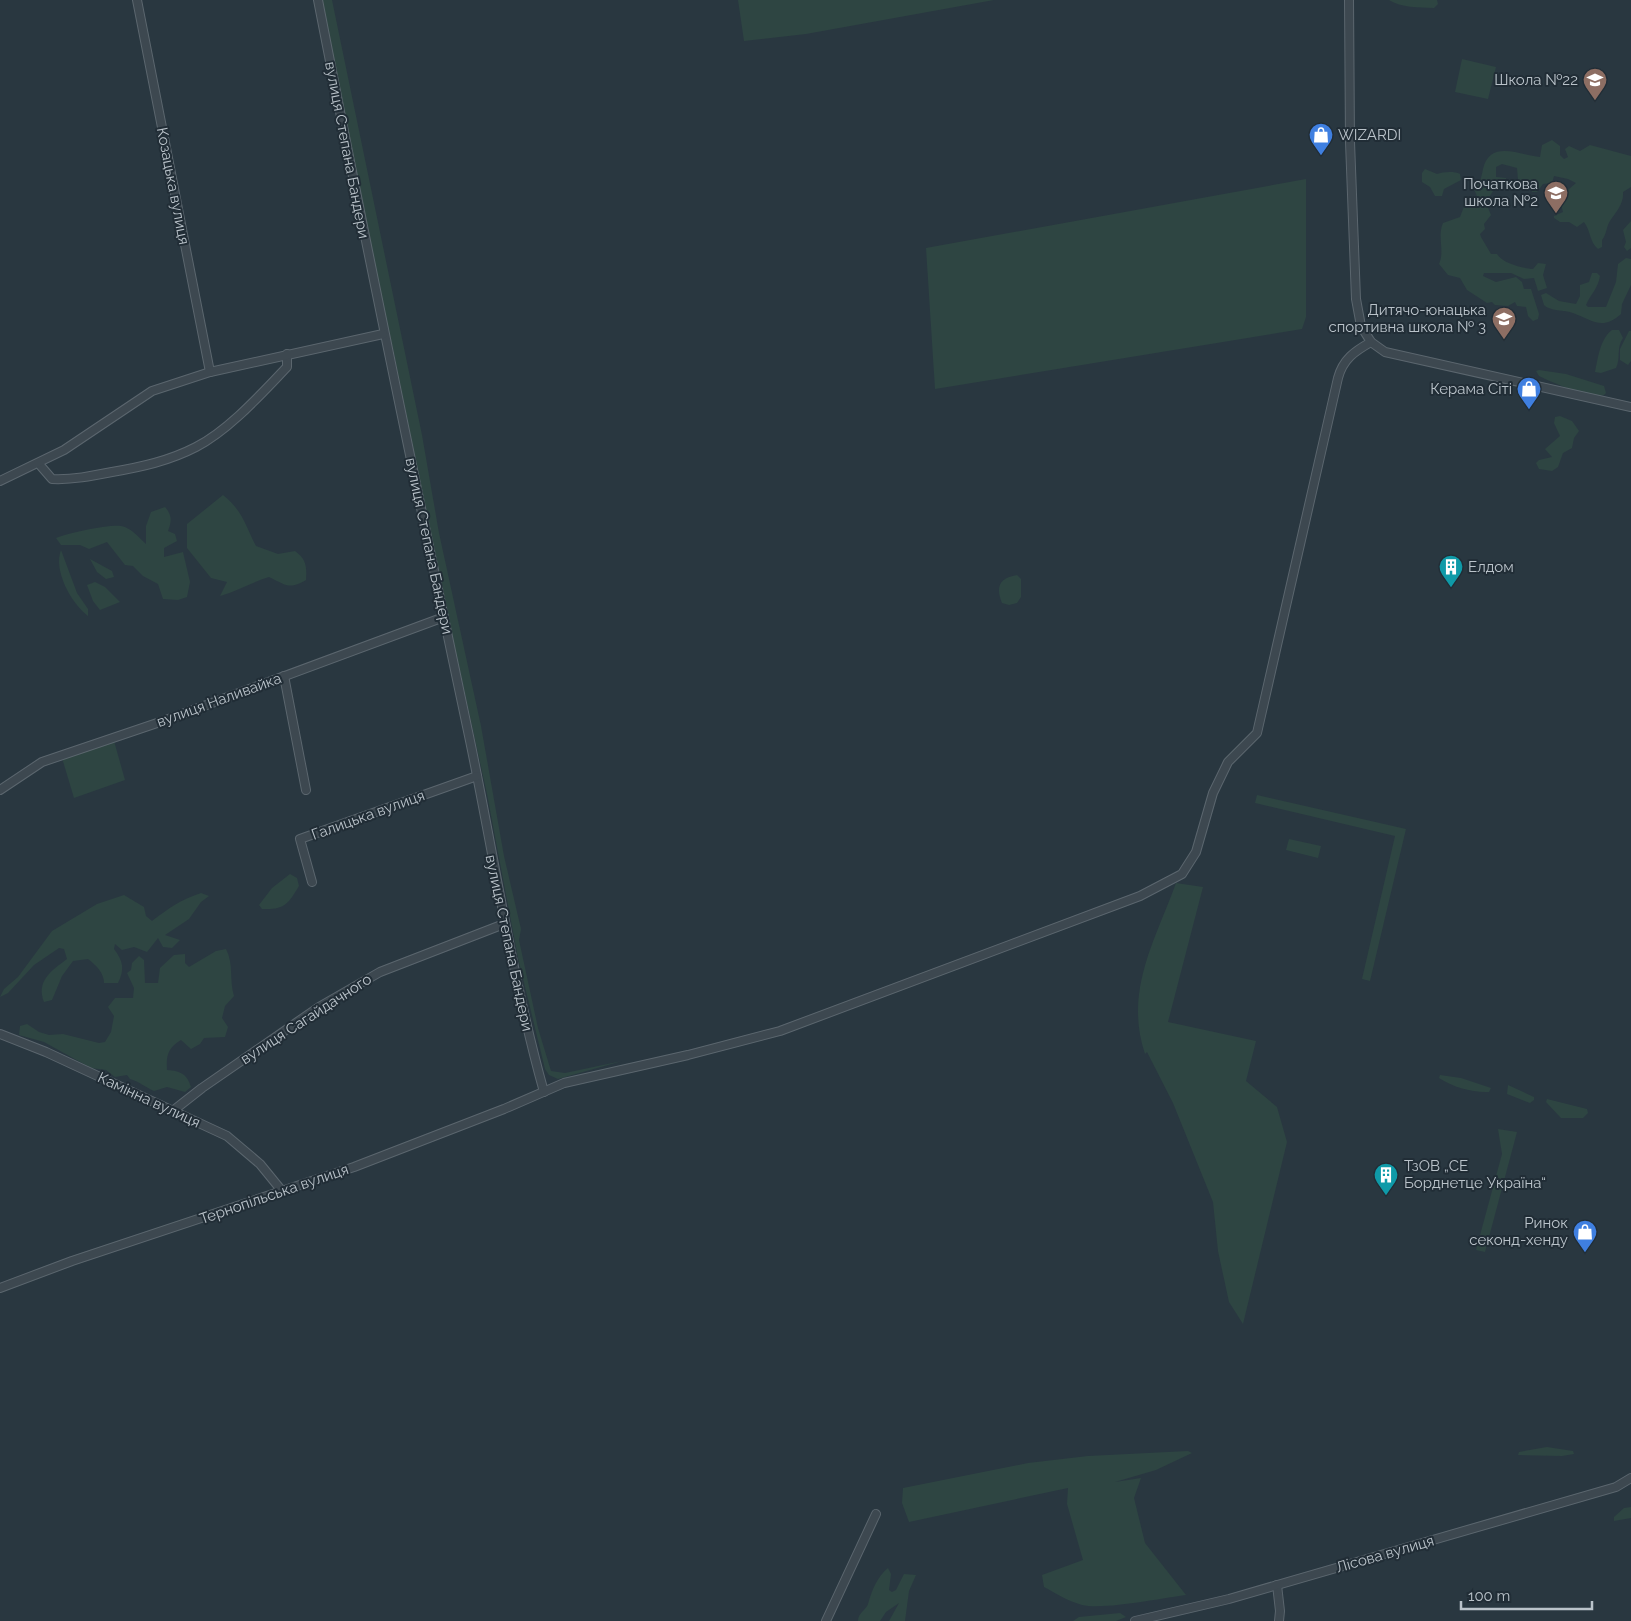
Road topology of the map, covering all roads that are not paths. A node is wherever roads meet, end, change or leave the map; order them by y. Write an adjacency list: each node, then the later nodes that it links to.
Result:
1 (137, 0): 7 (street, Козацька вулиця)
2 (318, 0): 4 (street, вулиця Степана Бандери)
3 (1349, 0): 5 (street)
4 (383, 334): 6 (street); 11 (street, вулиця Степана Бандери)
5 (1371, 342): 8 (street); 19 (street, Тернопільська вулиця)
6 (287, 354): 7 (street); 9 (street)
7 (210, 372): 9 (street)
8 (1631, 407)
9 (39, 464): 10 (street)
10 (0, 481)
11 (444, 617): 12 (street, вулиця Наливайка); 13 (street, вулиця Степана Бандери)
12 (284, 676): 14 (street, вулиця Наливайка); 15 (street)
13 (477, 776): 16 (street, Галицька вулиця); 17 (street, вулиця Степана Бандери)
14 (0, 790)
15 (306, 790)
16 (312, 882)
17 (504, 924): 19 (street, вулиця Степана Бандери); 20 (street, вулиця Сагайдачного)
18 (0, 1034): 20 (street, Камінна вулиця)
19 (544, 1092): 21 (street, Тернопільська вулиця)
20 (174, 1110): 21 (street, Камінна вулиця)
21 (282, 1191): 22 (street, Тернопільська вулиця)
22 (0, 1288)
23 (1631, 1478): 25 (street, Лісова вулиця)
24 (876, 1514): 27 (street)
25 (1277, 1585): 26 (street, Лісова вулиця); 29 (street)
26 (1147, 1619): 28 (street, Лісова вулиця)
27 (826, 1621)
28 (1135, 1621)
29 (1279, 1621)

